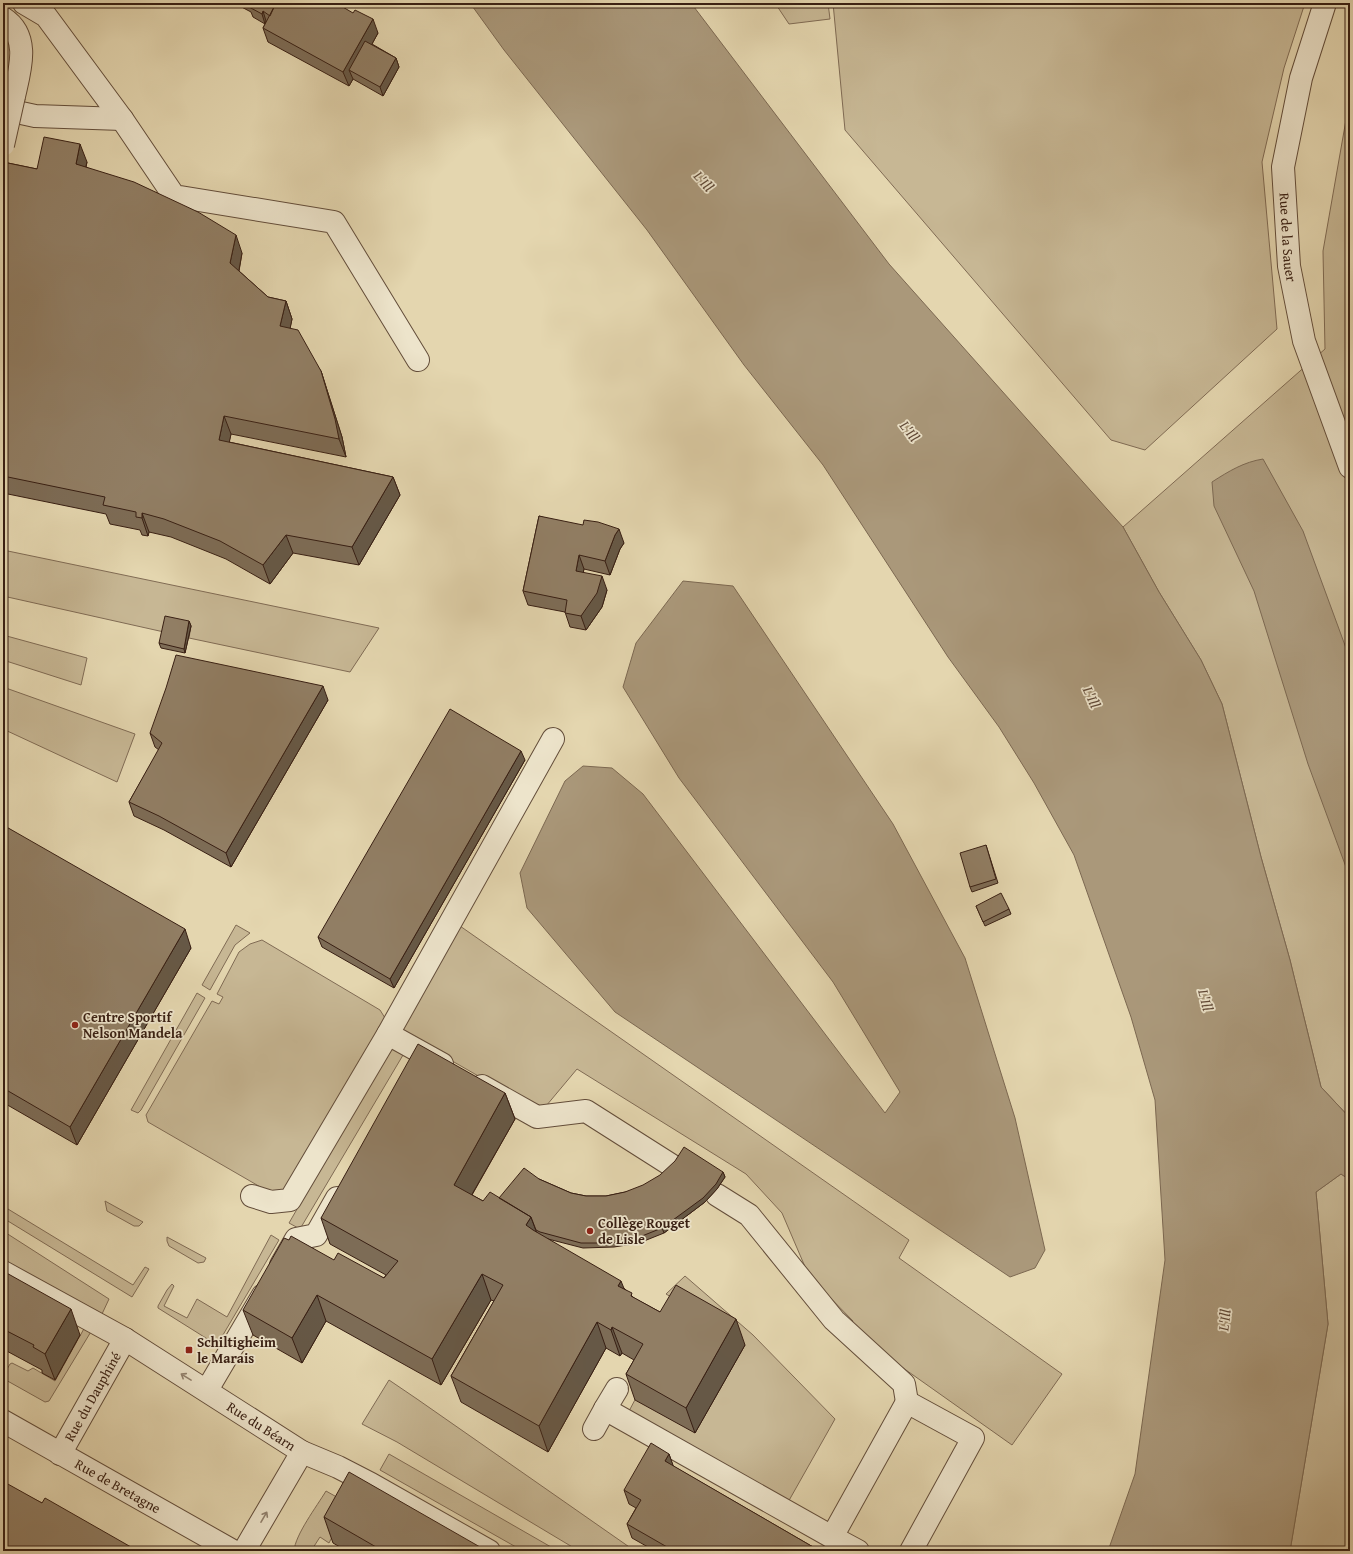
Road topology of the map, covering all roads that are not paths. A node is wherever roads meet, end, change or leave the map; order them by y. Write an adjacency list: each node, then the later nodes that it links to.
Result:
1 (24, 3): 5 (street)
2 (1324, 3): 8 (street, Rue de la Sauer)
3 (3, 18): 4 (street)
4 (8, 103): 5 (street); 6 (street, bridge)
5 (122, 119): 7 (street)
6 (3, 145)
7 (418, 360)
8 (1350, 467)
9 (553, 739): 10 (street)
10 (388, 1034): 11 (street); 16 (street)
11 (418, 1050): 12 (street); 13 (street)
12 (406, 1070)
13 (671, 1165)
14 (346, 1180): 20 (street)
15 (717, 1195): 21 (street)
16 (252, 1196)
17 (3, 1272): 18 (street, Rue du Béarn)
18 (125, 1339): 20 (street, Rue du Béarn, one-way to 18); 26 (street, Rue du Dauphiné)
19 (617, 1388): 22 (street)
20 (207, 1390): 25 (street, Rue du Béarn)
21 (907, 1402): 27 (street); 32 (street)
22 (605, 1409): 24 (street); 27 (street)
23 (3, 1421): 26 (street, Rue de Bretagne)
24 (594, 1429)
25 (302, 1452): 29 (street, Rue du Béarn, one-way to 25); 30 (street)
26 (60, 1454): 28 (street, Rue de Bretagne)
27 (832, 1537): 31 (street)
28 (233, 1551)
29 (244, 1551)
30 (489, 1551)
31 (858, 1551)
32 (910, 1551)

